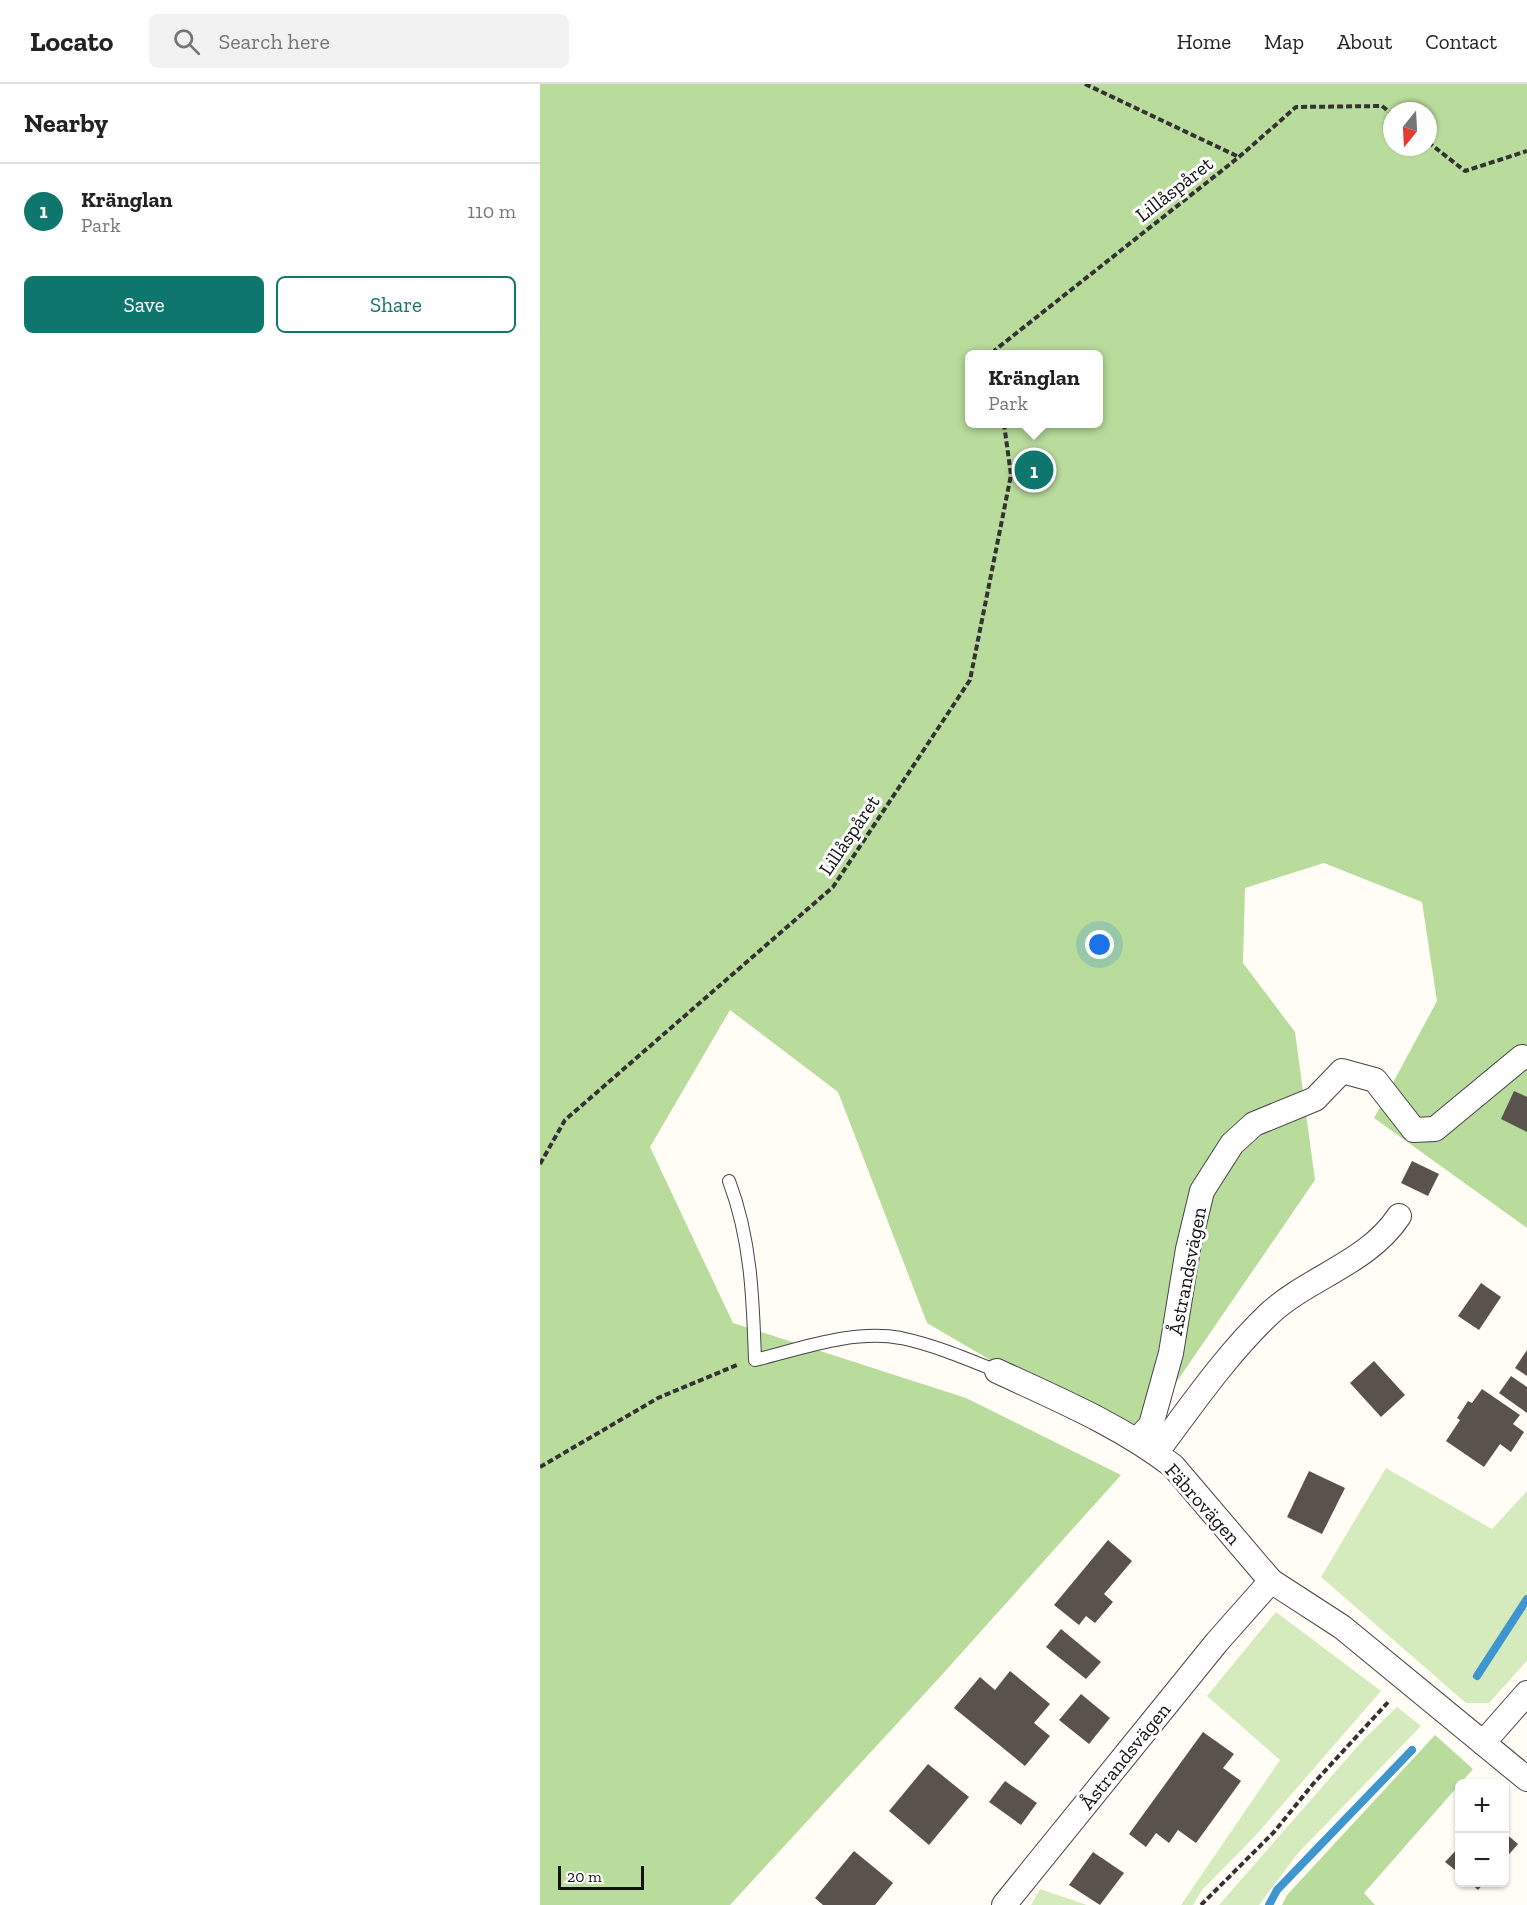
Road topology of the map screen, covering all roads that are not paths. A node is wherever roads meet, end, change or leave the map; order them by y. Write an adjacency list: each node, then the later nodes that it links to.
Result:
1 (1522, 1057): 5 (street, Åstrandsvägen)
2 (729, 1181): 4 (lane, Fäbrovägen)
3 (1399, 1216): 5 (street)
4 (997, 1371): 5 (street, Fäbrovägen)
5 (1147, 1447): 6 (street, Fäbrovägen)
6 (1271, 1581): 8 (street, Fäbrovägen); 10 (street, Åstrandsvägen)
7 (1527, 1693): 8 (street)
8 (1483, 1743): 9 (street, Fäbrovägen)
9 (1527, 1779)
10 (1004, 1905)

